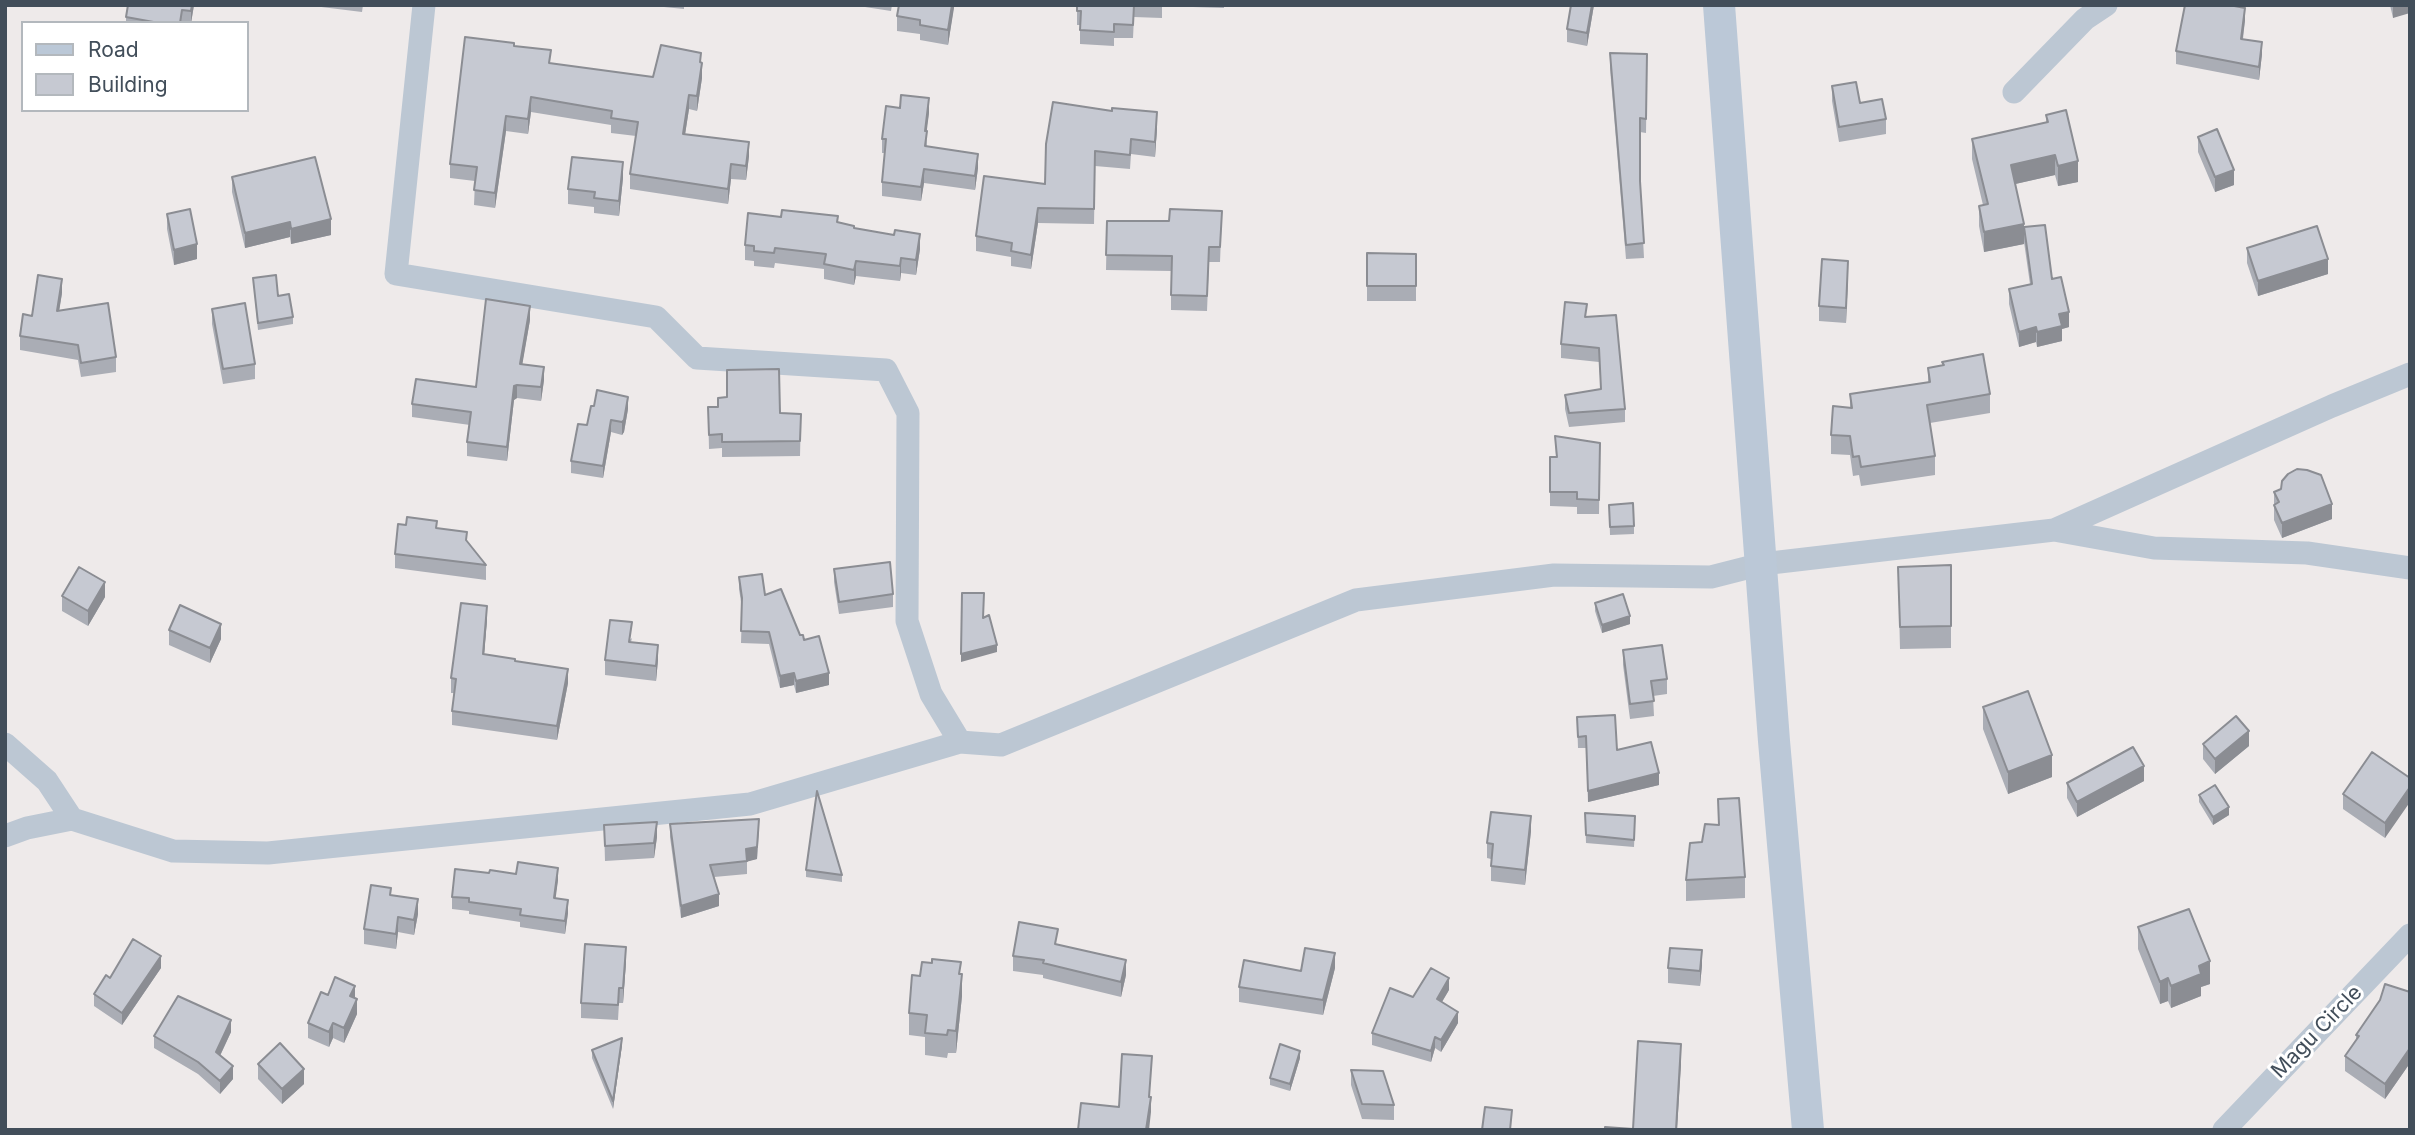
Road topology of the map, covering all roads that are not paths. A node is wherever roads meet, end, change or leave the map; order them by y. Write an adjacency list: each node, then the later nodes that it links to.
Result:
1 (424, 5): 9 (street)
2 (1719, 5): 7 (main road)
3 (2106, 5): 4 (street)
4 (2014, 92)
5 (2410, 374): 6 (street)
6 (2054, 530): 7 (street); 8 (street)
7 (1762, 564): 9 (street); 14 (main road)
8 (2410, 568)
9 (960, 742): 11 (street)
10 (5, 744): 11 (street)
11 (72, 819): 12 (street)
12 (5, 836)
13 (2410, 935): 15 (street, Magu Circle)
14 (1808, 1130)
15 (2224, 1130)

